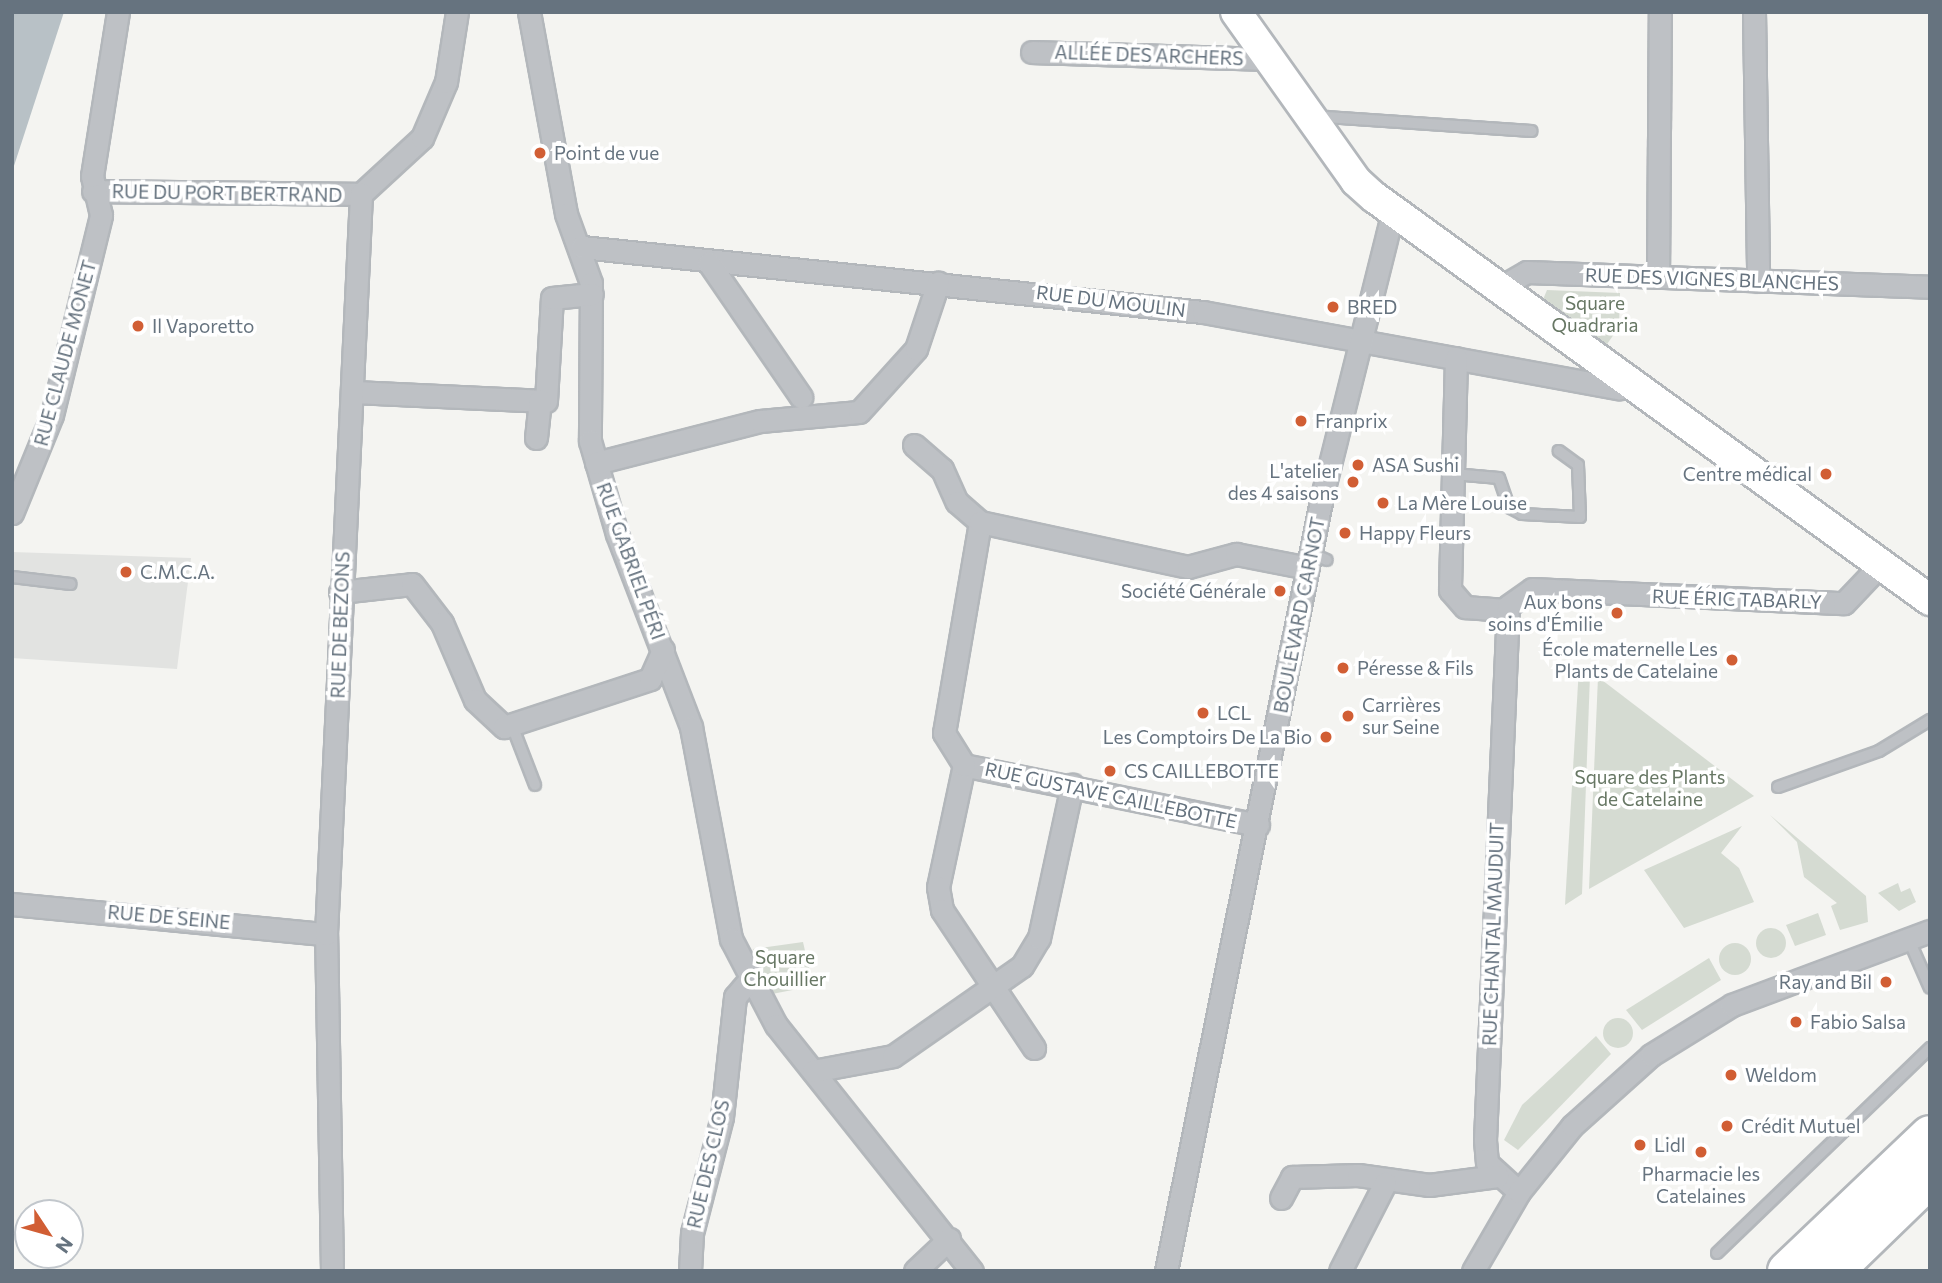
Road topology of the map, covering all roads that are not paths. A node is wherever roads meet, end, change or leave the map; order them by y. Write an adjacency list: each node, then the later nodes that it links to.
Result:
1 (118, 12): 11 (street, RUE CLAUDE MONET)
2 (457, 12): 12 (street)
3 (530, 12): 14 (street, RUE GABRIEL PÉRI)
4 (1236, 12): 8 (street)
5 (1660, 12): 16 (street)
6 (1754, 12): 17 (street)
7 (1032, 52): 8 (street, ALLÉE DES ARCHERS)
8 (1266, 59): 9 (street)
9 (1316, 128): 10 (lane); 13 (street)
10 (1532, 131)
11 (93, 191): 12 (street, RUE DU PORT BERTRAND); 33 (street, RUE CLAUDE MONET)
12 (361, 194): 25 (street, RUE DE BEZONS)
13 (1393, 211): 20 (street); 22 (street, BOULEVARD CARNOT)
14 (582, 247): 15 (street, RUE DU MOULIN); 21 (street, RUE GABRIEL PÉRI)
15 (709, 263): 18 (street, RUE DU MOULIN); 26 (street)
16 (1658, 277): 17 (street, RUE DES VIGNES BLANCHES); 20 (street, RUE DES VIGNES BLANCHES)
17 (1758, 281): 19 (street, RUE DES VIGNES BLANCHES)
18 (938, 283): 22 (street, RUE DU MOULIN); 31 (street)
19 (1930, 287)
20 (1499, 288): 24 (street)
21 (592, 294): 27 (street); 31 (street, RUE GABRIEL PÉRI)
22 (1359, 340): 23 (street, RUE DU MOULIN); 35 (street, BOULEVARD CARNOT)
23 (1456, 358): 24 (street, RUE DU MOULIN); 32 (street)
24 (1634, 383): 36 (street)
25 (354, 392): 27 (street); 39 (street, RUE DE BEZONS)
26 (801, 397)
27 (540, 400): 28 (street)
28 (536, 438)
29 (914, 445): 34 (street)
30 (1559, 451): 32 (lane)
31 (596, 463): 42 (street, RUE GABRIEL PÉRI)
32 (1453, 474): 41 (street)
33 (12, 513)
34 (980, 522): 35 (street); 45 (street, RUE GUSTAVE CAILLEBOTTE)
35 (1316, 560): 49 (street, BOULEVARD CARNOT)
36 (1882, 563): 40 (street); 41 (street, RUE ÉRIC TABARLY)
37 (12, 577): 38 (lane)
38 (71, 584)
39 (340, 592): 44 (street); 52 (street, RUE DE BEZONS)
40 (1930, 600)
41 (1506, 610): 61 (street, RUE CHANTAL MAUDUIT)
42 (663, 650): 44 (street); 54 (street, RUE GABRIEL PÉRI)
43 (1930, 720): 48 (lane)
44 (513, 728): 46 (lane)
45 (964, 765): 47 (street, RUE GUSTAVE CAILLEBOTTE); 55 (street)
46 (535, 785)
47 (1072, 785): 49 (street, RUE GUSTAVE CAILLEBOTTE); 55 (street)
48 (1778, 787)
49 (1258, 825): 72 (street, BOULEVARD CARNOT)
50 (12, 904): 52 (street, RUE DE SEINE)
51 (1930, 931): 53 (street)
52 (326, 934): 68 (street, RUE DE BEZONS)
53 (1909, 940): 56 (lane); 64 (street)
54 (750, 979): 59 (street, RUE GABRIEL PÉRI); 69 (street, RUE DES CLOS)
55 (995, 986): 57 (street); 59 (street)
56 (1930, 988)
57 (1034, 1048)
58 (1930, 1048): 67 (lane)
59 (813, 1071): 66 (street, RUE GABRIEL PÉRI)
60 (1930, 1135): 75 (highway)
61 (1496, 1176): 63 (street); 64 (street)
62 (1930, 1178): 76 (highway)
63 (1385, 1183): 65 (street); 73 (street)
64 (1519, 1192): 74 (street)
65 (1281, 1198)
66 (949, 1239): 70 (street); 71 (street, RUE GABRIEL PÉRI)
67 (1717, 1253)
68 (332, 1271)
69 (690, 1271)
70 (915, 1271)
71 (972, 1271)
72 (1166, 1271)
73 (1340, 1271)
74 (1473, 1271)
75 (1787, 1271)
76 (1834, 1271)

